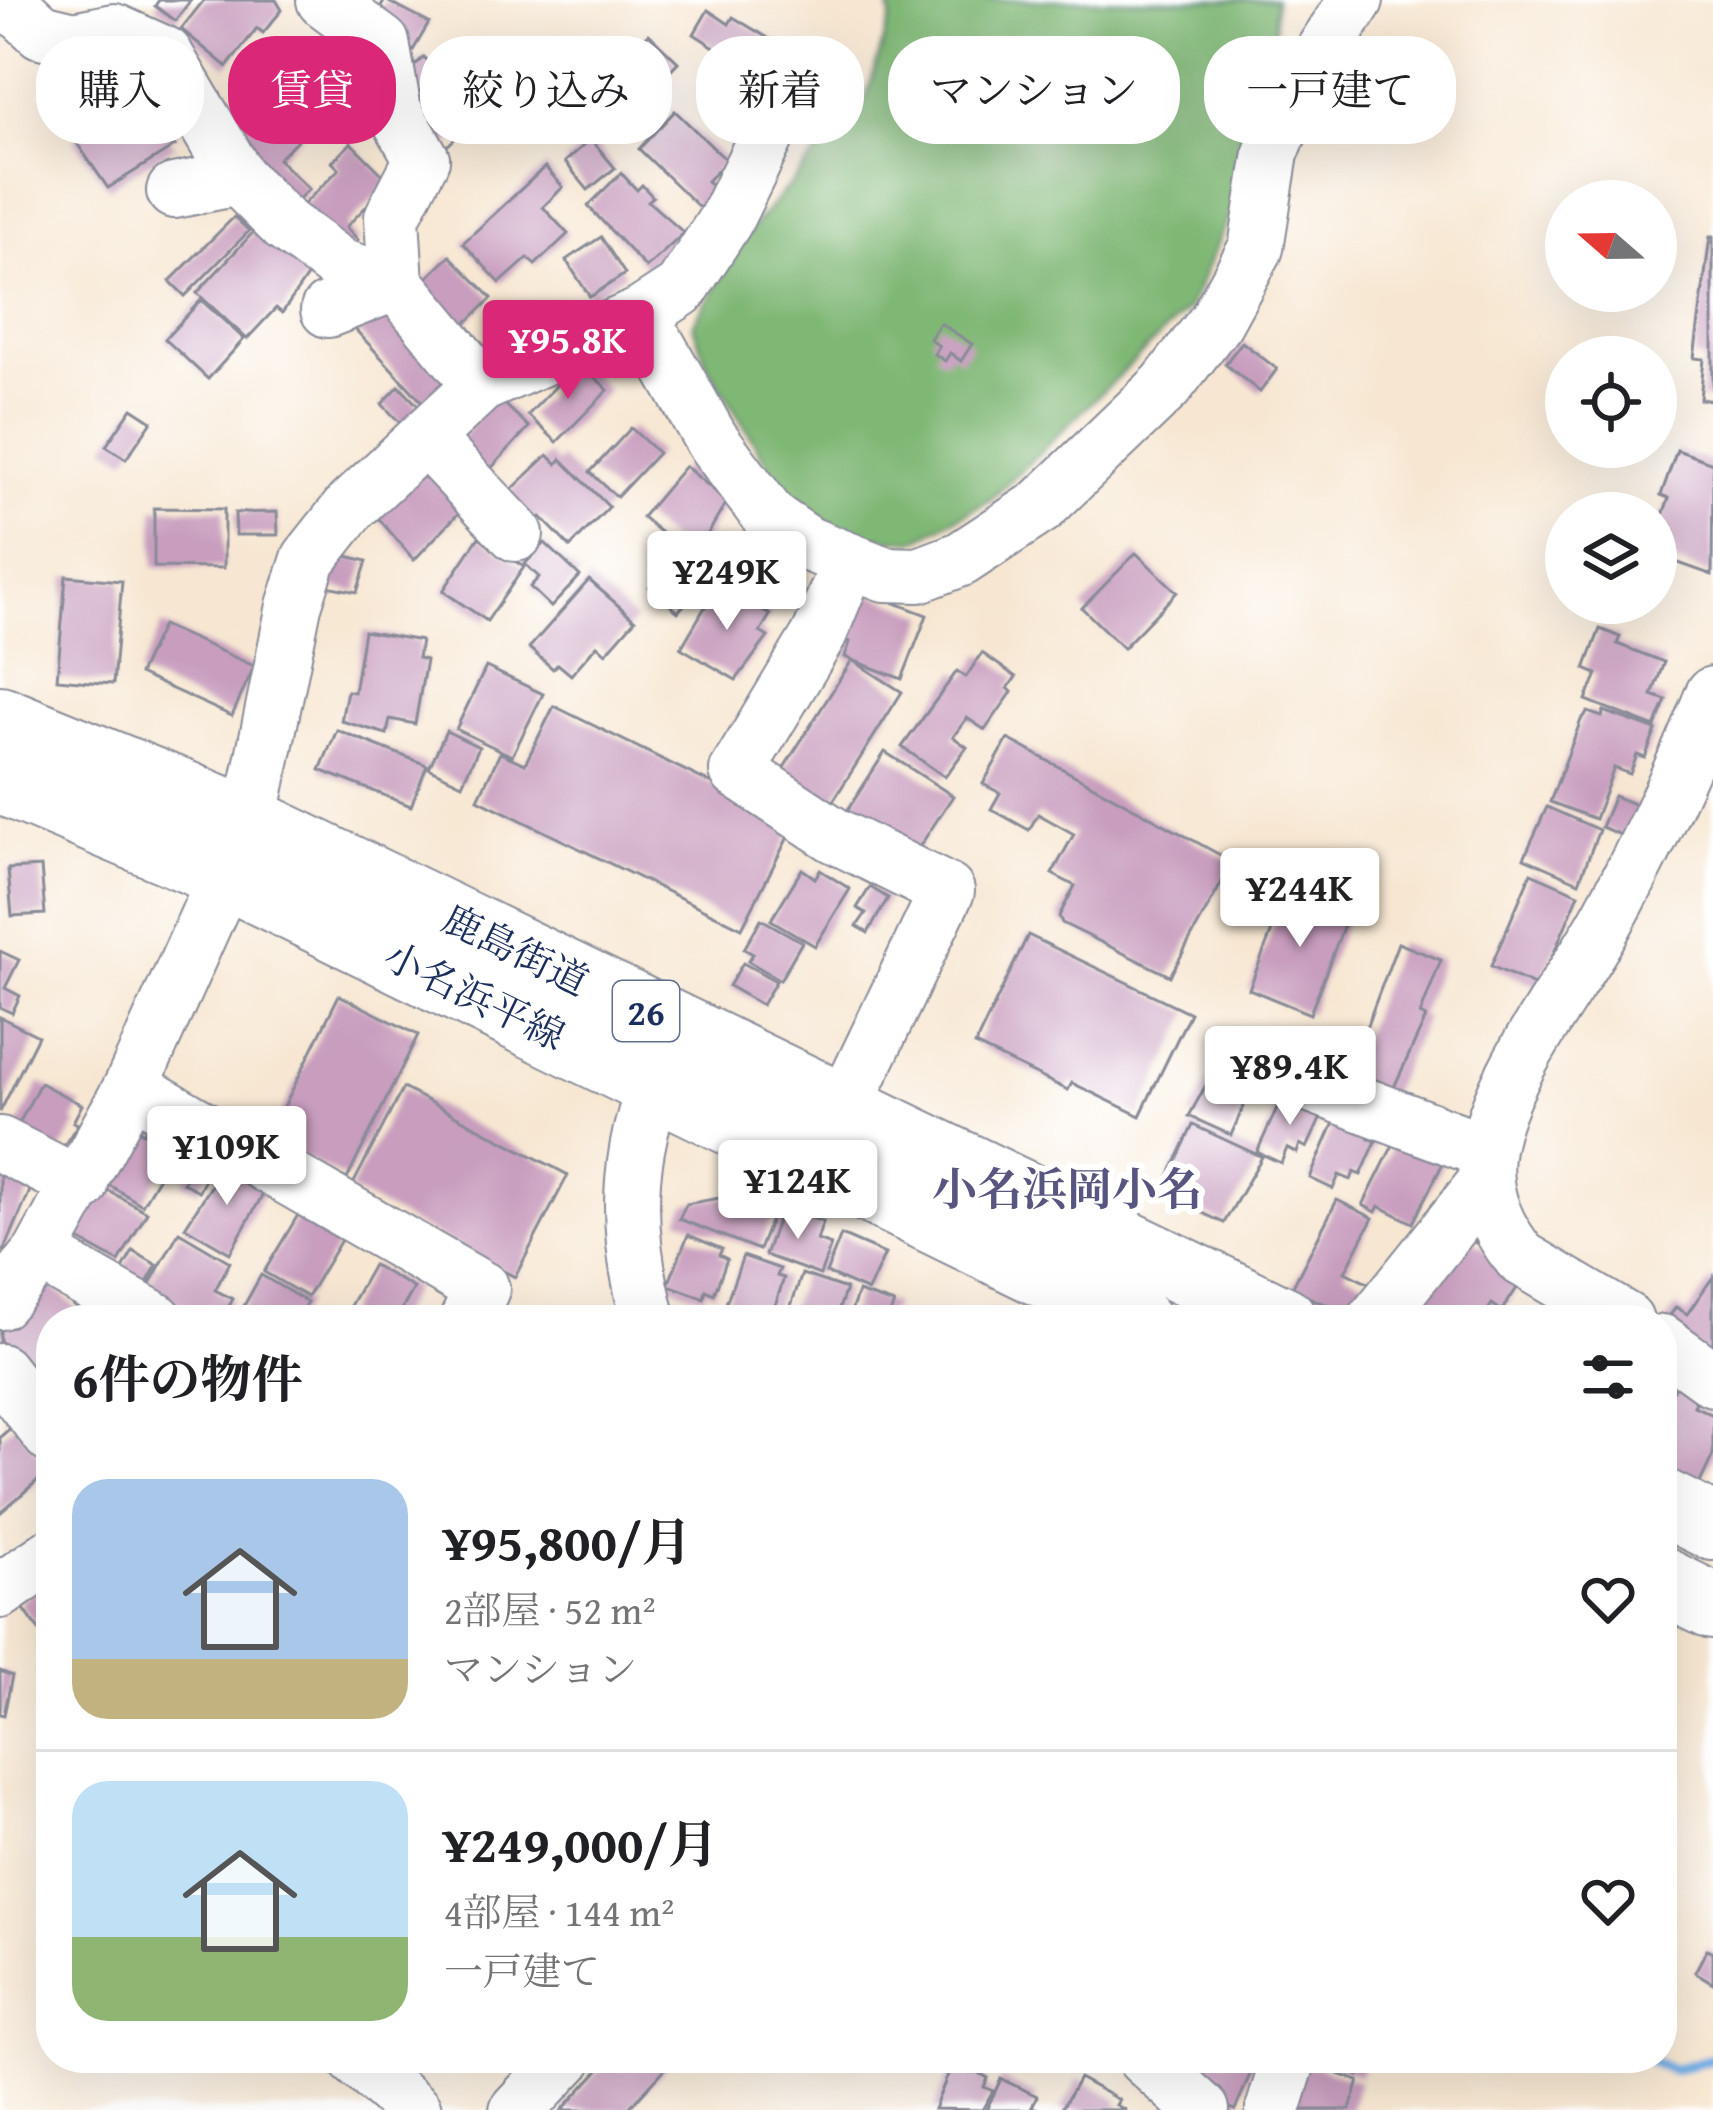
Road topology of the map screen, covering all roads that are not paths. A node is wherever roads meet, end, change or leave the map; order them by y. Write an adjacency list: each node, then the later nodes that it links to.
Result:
1 (8, 0): 5 (street)
2 (324, 0): 7 (street)
3 (1356, 0): 13 (street)
4 (763, 144): 9 (street)
5 (238, 178): 6 (street); 7 (street)
6 (175, 190)
7 (396, 284): 8 (street); 10 (street)
8 (328, 310)
9 (641, 315): 10 (street); 13 (street)
10 (481, 385): 11 (street)
11 (427, 440): 12 (street); 17 (street)
12 (516, 534)
13 (849, 562): 21 (street)
14 (1713, 694): 23 (street)
15 (0, 719): 17 (main road, 鹿島街道 / 26)
16 (0, 780): 17 (main road, 26)
17 (239, 849): 18 (main road, 鹿島街道 / 26); 20 (street)
18 (667, 1054): 21 (main road, 鹿島街道 / 26); 29 (street); 30 (main road, 26)
19 (1312, 1085): 23 (street)
20 (131, 1087): 24 (street); 28 (street)
21 (845, 1105): 31 (main road, 鹿島街道 / 26)
22 (0, 1144): 24 (street)
23 (1486, 1167): 32 (street); 33 (street)
24 (81, 1185): 25 (street)
25 (40, 1254): 26 (street); 27 (street)
26 (0, 1302)
27 (130, 1305)
28 (474, 1305)
29 (646, 1305)
30 (1110, 1305)
31 (1253, 1305)
32 (1386, 1305)
33 (1601, 1305)
34 (1677, 1353): 36 (street)
35 (0, 1371): 37 (street)
36 (1713, 1378)
37 (36, 1417)
38 (1677, 1509): 39 (main road)
39 (1713, 1527)
40 (36, 1566): 42 (street)
41 (1677, 1588): 43 (main road)
42 (0, 1591)
43 (1713, 1606)
44 (372, 2073): 48 (street)
45 (552, 2073): 49 (street)
46 (1161, 2073): 50 (street)
47 (1284, 2073): 51 (street)
48 (414, 2110)
49 (517, 2110)
50 (1202, 2110)
51 (1273, 2110)

